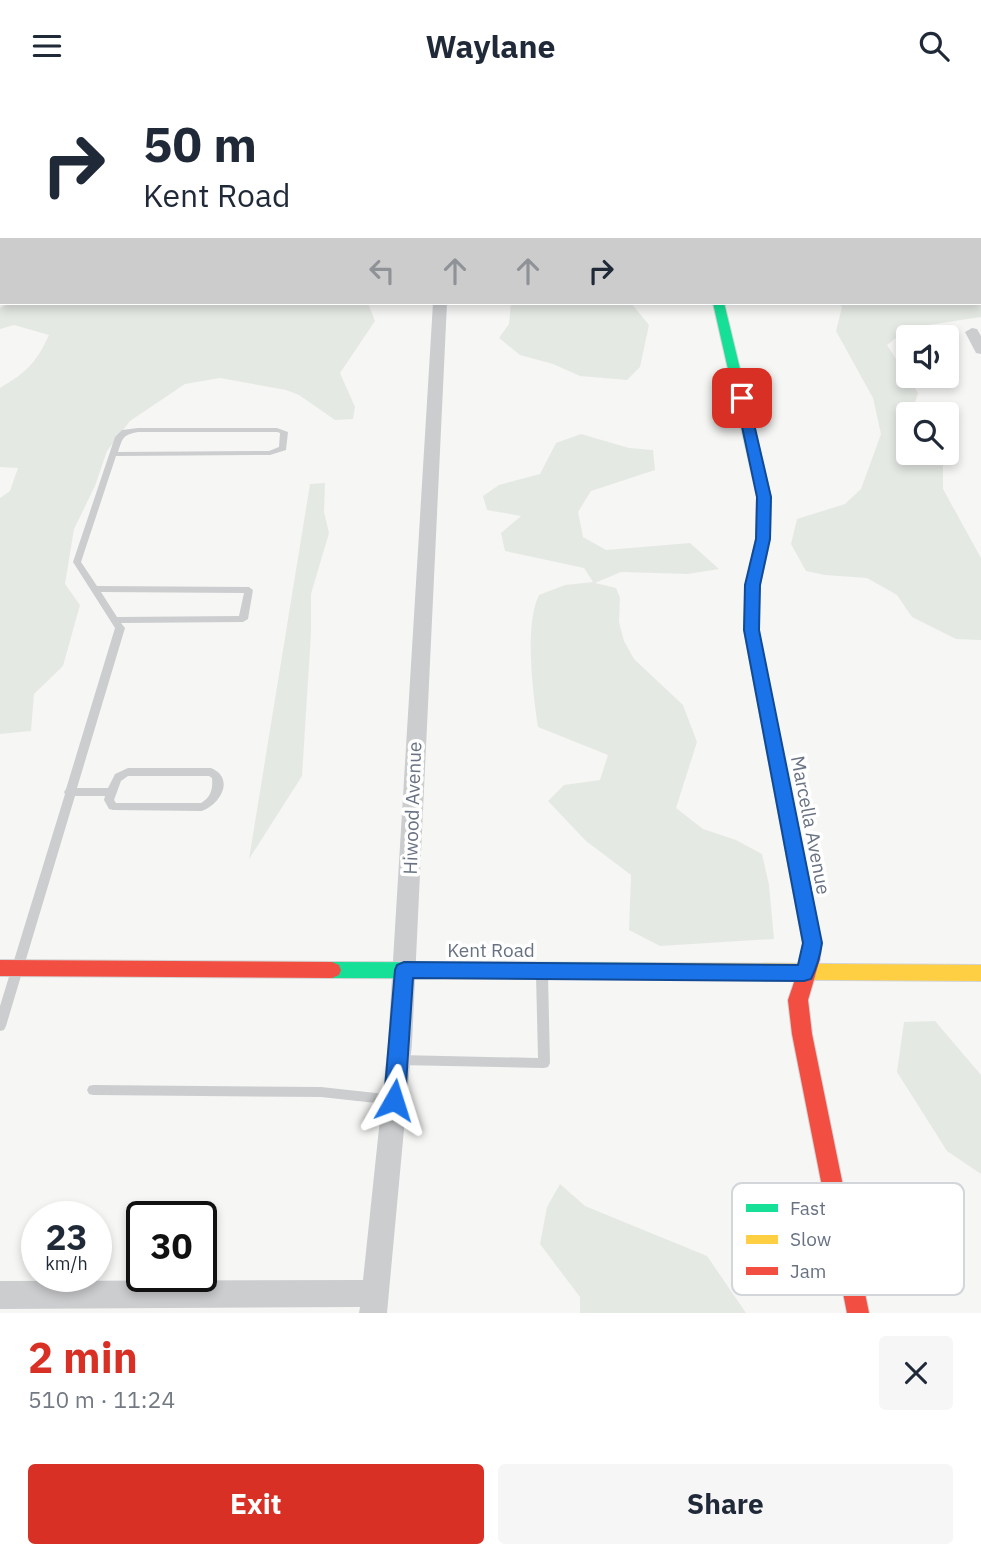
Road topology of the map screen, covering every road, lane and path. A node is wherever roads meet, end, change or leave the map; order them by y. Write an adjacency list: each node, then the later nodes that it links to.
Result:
1 (439, 305): 12 (street, Hiwood Avenue)
2 (718, 305): 14 (street, Marcella Avenue)
3 (972, 332): 4 (street)
4 (981, 349)
5 (113, 454): 5 (lane); 6 (lane)
6 (95, 589): 7 (lane); 7 (lane)
7 (115, 620): 8 (lane)
8 (69, 792): 9 (lane); 11 (lane)
9 (111, 792): 9 (lane)
10 (0, 968): 11 (street, Kent Road)
11 (18, 968): 12 (street, Kent Road); 16 (lane)
12 (404, 970): 13 (street, Kent Road); 17 (street, Hiwood Avenue)
13 (542, 971): 14 (street, Kent Road); 17 (lane)
14 (804, 973): 15 (street, Kent Road); 20 (street, Marcella Avenue)
15 (981, 973)
16 (0, 1027)
17 (398, 1061): 19 (street, Hiwood Avenue)
18 (93, 1090): 19 (lane)
19 (394, 1100): 23 (street, Hiwood Avenue)
20 (832, 1183)
21 (0, 1295): 23 (street)
22 (854, 1295): 24 (street, Marcella Avenue)
23 (374, 1303)
24 (858, 1313)

